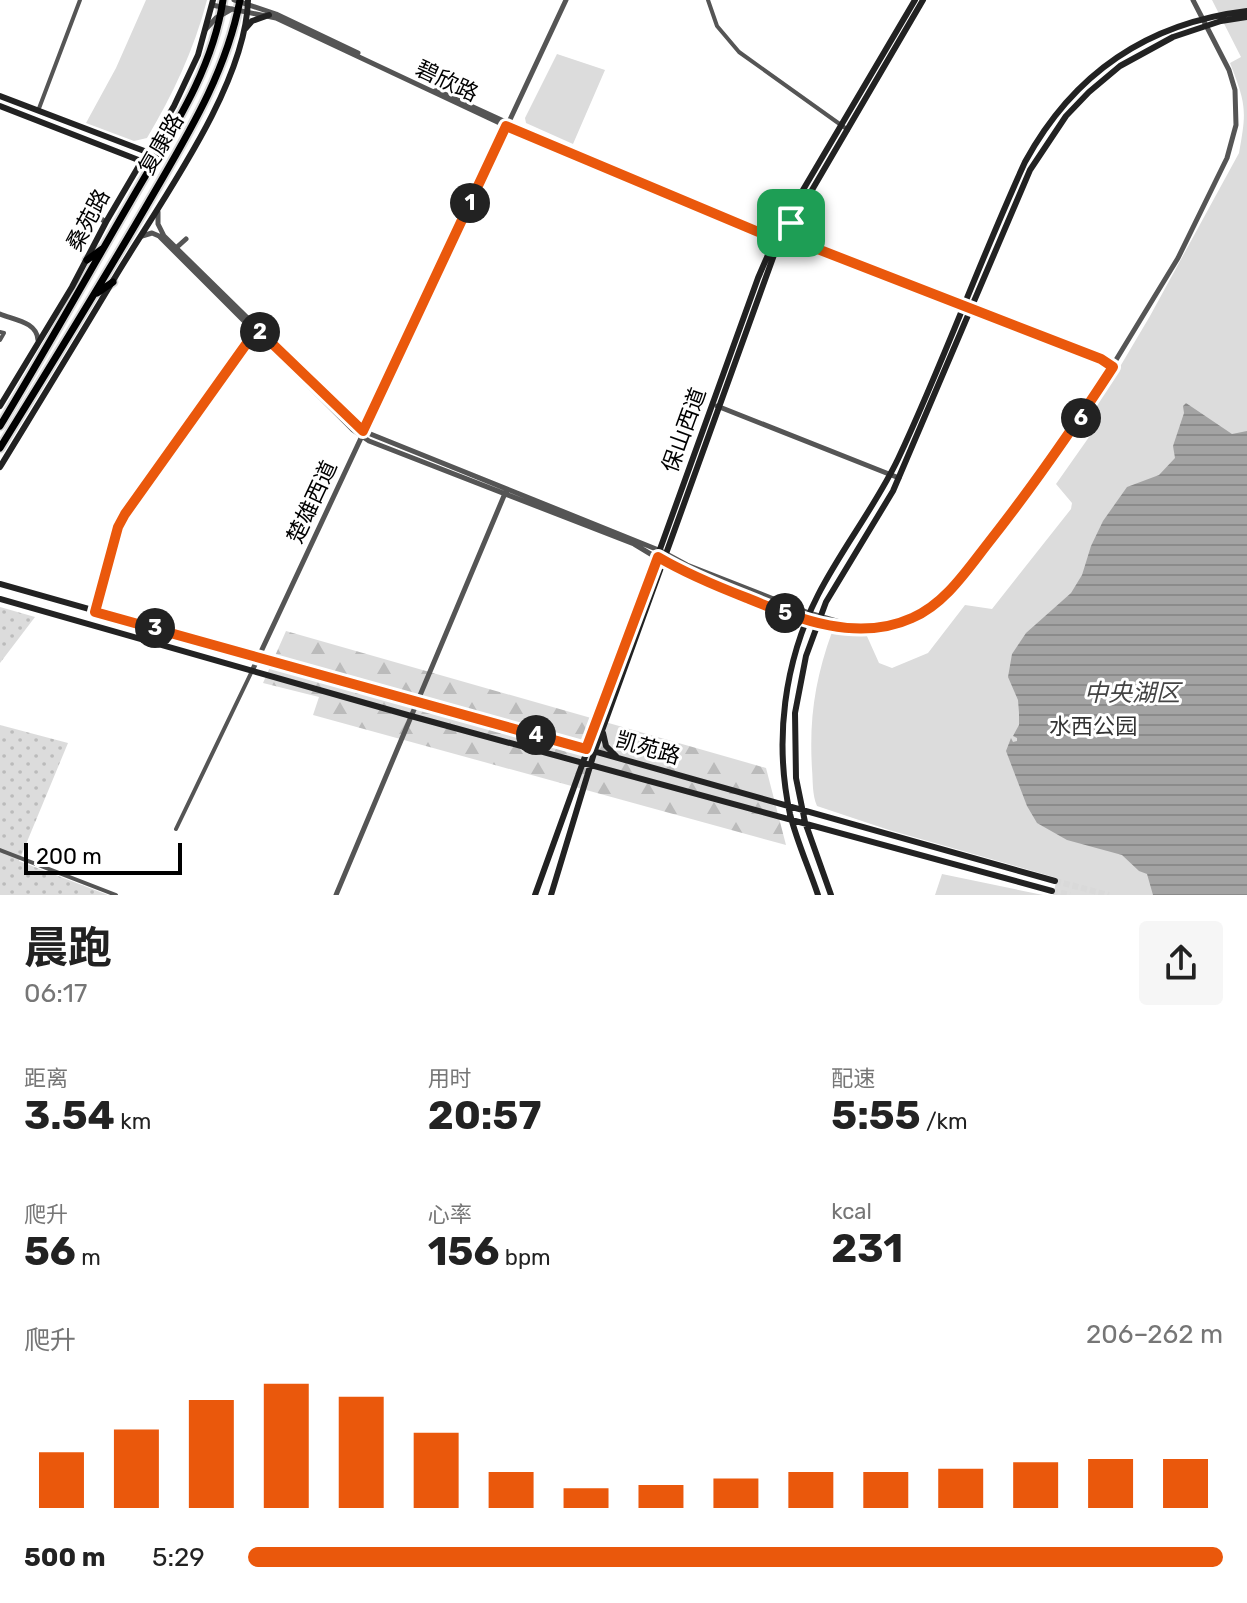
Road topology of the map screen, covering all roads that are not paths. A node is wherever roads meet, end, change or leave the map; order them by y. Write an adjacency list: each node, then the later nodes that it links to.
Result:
1 (80, 0): 18 (street)
2 (566, 0): 19 (street, 楚雄西道)
3 (708, 0): 20 (street)
4 (915, 0): 20 (main road)
5 (923, 0): 20 (main road)
6 (1192, 0): 13 (street)
7 (213, 2): 9 (street, 碧欣路); 14 (main road, 桑苑路)
8 (241, 4): 9 (street, 碧欣路); 11 (street, 碧欣路); 15 (main road); 19 (street, 碧欣路); 30 (highway, 复康路)
9 (222, 7): 14 (street); 31 (highway, 复康路)
10 (1247, 11): 13 (main road)
11 (269, 15): 15 (main road); 19 (street, 碧欣路)
12 (1247, 17): 13 (main road)
13 (1203, 22): 40 (main road); 41 (main road); 48 (street)
14 (206, 30): 21 (main road, 桑苑路)
15 (243, 32): 23 (main road)
16 (0, 96): 18 (main road)
17 (0, 106): 22 (main road)
18 (38, 111): 21 (main road)
19 (507, 124): 27 (street, 碧欣路); 52 (street, 楚雄西道)
20 (845, 128): 26 (main road)
21 (147, 152): 22 (main road, 桑苑路)
22 (141, 161): 25 (main road, 桑苑路)
23 (159, 207): 28 (main road); 32 (street)
24 (85, 209): 25 (street)
25 (106, 222): 34 (main road, 桑苑路)
26 (788, 222): 27 (main road); 27 (main road)
27 (774, 236): 33 (main road); 33 (street); 40 (street, 碧欣路)
28 (141, 237): 36 (main road); 44 (street)
29 (186, 239): 32 (street)
30 (124, 245): 36 (main road); 39 (highway, 复康路)
31 (104, 248): 34 (highway); 38 (highway, 复康路)
32 (176, 248): 44 (street)
33 (771, 254): 50 (main road, 保山西道)
34 (87, 260): 35 (main road, 桑苑路)
35 (82, 271): 38 (main road); 43 (main road, 桑苑路)
36 (119, 272): 37 (main road)
37 (113, 282): 39 (highway); 54 (main road)
38 (81, 290): 51 (highway, 复康路)
39 (92, 297): 53 (highway, 复康路)
40 (963, 306): 41 (street, 碧欣路); 55 (main road)
41 (971, 310): 48 (street, 碧欣路); 56 (main road)
42 (0, 313): 43 (street); 47 (street)
43 (50, 323): 47 (main road, 桑苑路)
44 (256, 331): 52 (street); 61 (street)
45 (0, 332): 46 (street)
46 (0, 340)
47 (38, 344): 49 (main road, 桑苑路)
48 (1112, 368): 63 (street)
49 (0, 406)
50 (716, 406): 55 (street); 58 (main road, 保山西道)
51 (0, 426)
52 (362, 433): 57 (street); 65 (street, 楚雄西道)
53 (0, 448)
54 (0, 467)
55 (890, 474): 56 (street); 62 (main road)
56 (899, 478): 63 (main road)
57 (506, 492): 58 (street); 67 (street)
58 (662, 556): 62 (street); 64 (street); 69 (main road, 保山西道); 70 (main road, 保山西道)
59 (0, 584): 61 (main road, 凯苑路)
60 (0, 599): 66 (main road, 凯苑路)
61 (95, 612): 65 (main road, 凯苑路)
62 (809, 613): 63 (street); 64 (main road)
63 (818, 620): 64 (street); 79 (main road)
64 (806, 622): 78 (main road)
65 (258, 657): 66 (street, 楚雄西道); 67 (main road, 凯苑路)
66 (252, 671): 68 (main road, 凯苑路); 82 (street)
67 (417, 703): 68 (street); 71 (main road, 凯苑路)
68 (411, 716): 74 (main road, 凯苑路); 88 (street)
69 (594, 726): 71 (main road, 保山西道); 72 (main road)
70 (603, 729): 72 (main road, 保山西道); 73 (main road)
71 (586, 749): 72 (main road, 凯苑路); 74 (main road, 保山西道)
72 (595, 751): 73 (main road, 凯苑路); 75 (main road, 保山西道); 76 (main road)
73 (621, 759): 77 (main road, 凯苑路)
74 (581, 762): 75 (main road, 凯苑路); 89 (main road, 保山西道)
75 (591, 765): 76 (main road, 凯苑路); 90 (main road, 保山西道)
76 (617, 771): 80 (main road, 凯苑路)
77 (768, 800): 78 (main road, 凯苑路); 81 (main road)
78 (789, 806): 79 (main road, 凯苑路); 81 (main road)
79 (801, 809): 81 (main road); 85 (main road, 凯苑路)
80 (770, 813): 81 (main road, 凯苑路); 83 (main road)
81 (796, 819): 83 (main road); 86 (main road, 凯苑路); 92 (main road)
82 (176, 829)
83 (798, 840): 91 (main road)
84 (0, 850): 87 (street)
85 (1055, 881)
86 (1052, 891)
87 (116, 895)
88 (336, 895)
89 (535, 895)
90 (551, 895)
91 (818, 895)
92 (831, 895)

